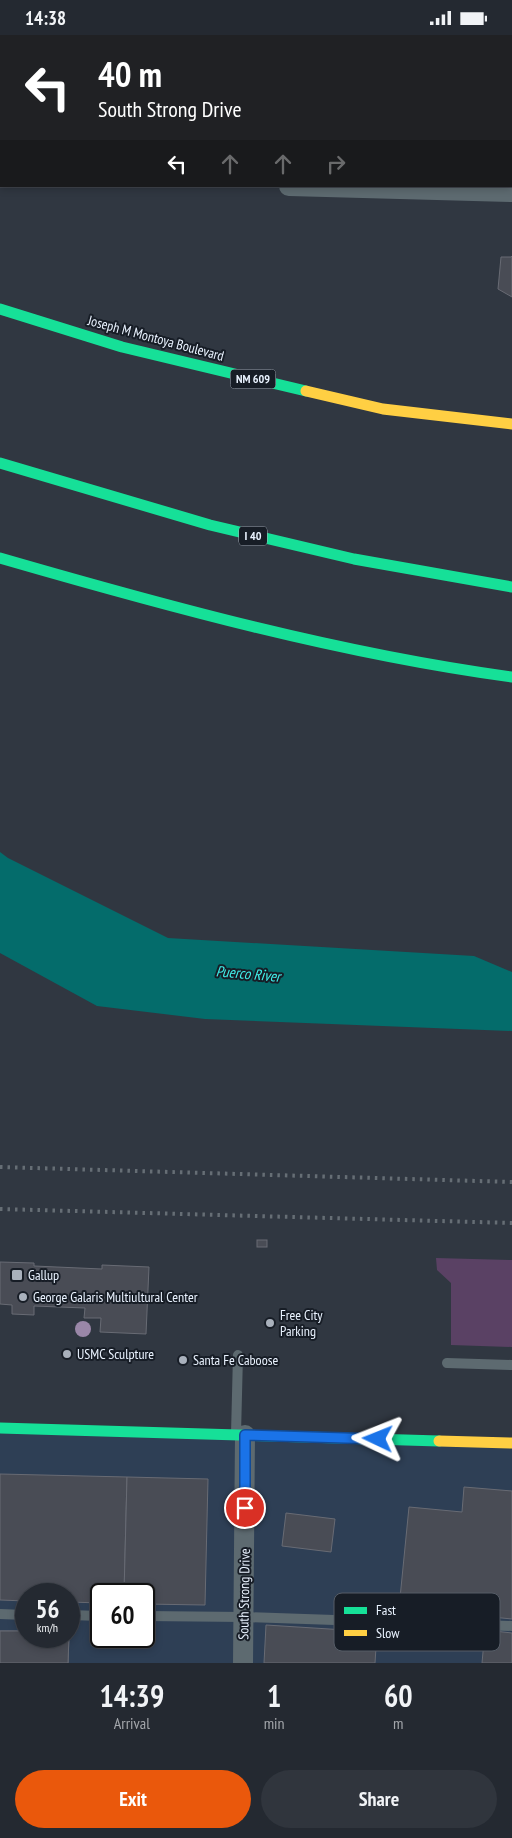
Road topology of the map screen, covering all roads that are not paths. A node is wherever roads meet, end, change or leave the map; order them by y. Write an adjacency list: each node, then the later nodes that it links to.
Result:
1 (326, 187): 2 (street)
2 (512, 192)
3 (0, 309): 4 (main road, Joseph M Montoya Boulevard / NM 609)
4 (512, 424)
5 (0, 463): 7 (main road, I 40)
6 (0, 558): 8 (main road)
7 (512, 587)
8 (512, 677)
9 (238, 1355): 13 (lane)
10 (447, 1363): 11 (lane)
11 (512, 1365)
12 (0, 1428): 13 (main road)
13 (240, 1435): 14 (main road); 18 (street, South Strong Drive)
14 (512, 1443)
15 (0, 1614): 16 (lane)
16 (15, 1615)
17 (155, 1616): 18 (lane)
18 (244, 1617): 19 (lane); 20 (street, South Strong Drive)
19 (334, 1620)
20 (243, 1663)

